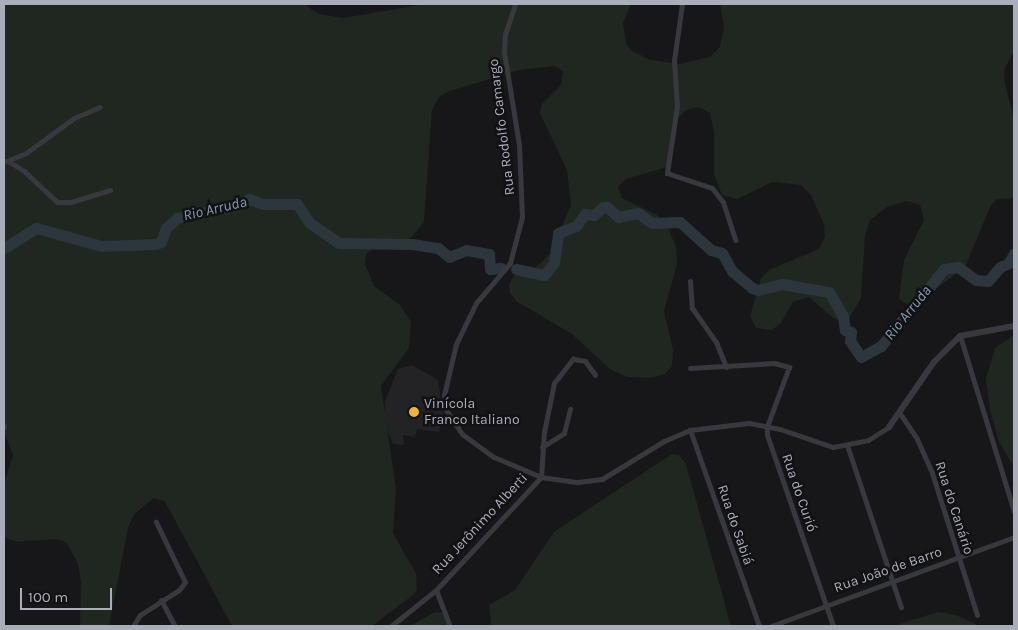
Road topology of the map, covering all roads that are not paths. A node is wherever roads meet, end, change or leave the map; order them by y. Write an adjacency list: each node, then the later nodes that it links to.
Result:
1 (515, 4): 20 (street, Rua Rodolfo Camargo)
2 (682, 4): 6 (street)
3 (100, 107): 4 (street)
4 (6, 162): 5 (street)
5 (110, 190)
6 (735, 240)
7 (690, 281): 10 (street)
8 (1014, 326): 9 (street)
9 (960, 336): 14 (street, Rua Jerônimo Alberti); 21 (street)
10 (726, 367): 11 (street); 15 (street)
11 (690, 368)
12 (595, 375): 19 (street)
13 (570, 409): 19 (street)
14 (899, 412): 16 (street, Rua Jerônimo Alberti); 24 (street, Rua do Canário)
15 (767, 426): 17 (street, Rua Jerônimo Alberti); 18 (street, Rua Jerônimo Alberti); 28 (street, Rua do Curió)
16 (889, 427): 18 (street, Rua Jerônimo Alberti)
17 (690, 430): 20 (street, Rua Jerônimo Alberti); 35 (street, Rua do Sabiá)
18 (847, 445): 25 (street)
19 (542, 447): 20 (street)
20 (540, 477): 26 (street, Rua Jerônimo Alberti)
21 (1014, 510)
22 (156, 522): 27 (street)
23 (1014, 537): 24 (street, Rua João de Barro)
24 (958, 558): 25 (street, Rua João de Barro); 30 (street, Rua do Canário)
25 (892, 581): 28 (street, Rua João de Barro); 29 (street)
26 (436, 590): 33 (street, Rua Jerônimo Alberti); 34 (street)
27 (161, 600): 31 (street); 32 (street)
28 (825, 604): 36 (street, Rua João de Barro); 37 (street, Rua do Curió)
29 (901, 607)
30 (977, 615)
31 (134, 626)
32 (175, 626)
33 (391, 626)
34 (450, 626)
35 (759, 626)
36 (771, 626)
37 (833, 626)

